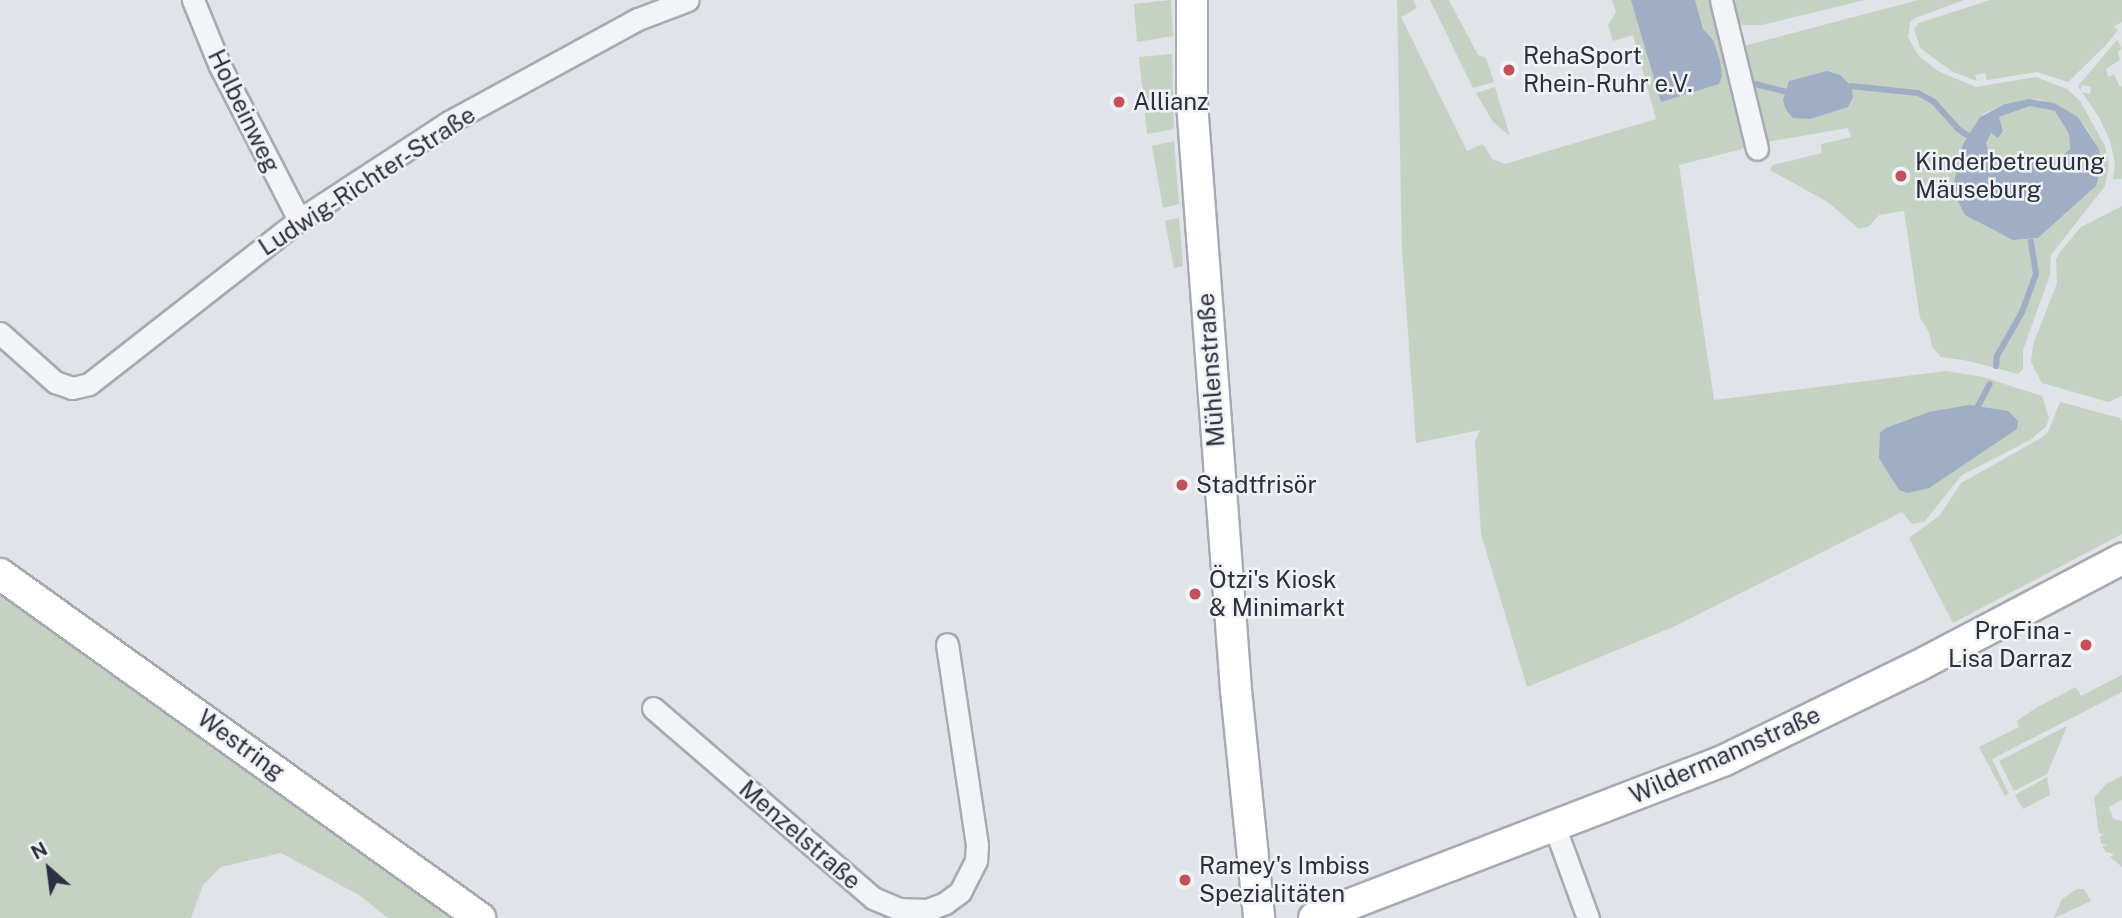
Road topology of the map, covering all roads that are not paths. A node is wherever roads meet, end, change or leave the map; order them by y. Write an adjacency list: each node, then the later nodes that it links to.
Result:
1 (193, 0): 6 (street, Holbeinweg)
2 (688, 0): 6 (street, Ludwig-Richter-Straße)
3 (1192, 0): 13 (main road, Mühlenstraße)
4 (1721, 0): 5 (street)
5 (1757, 149)
6 (299, 220): 7 (street, Ludwig-Richter-Straße)
7 (0, 333)
8 (2122, 559): 12 (main road, Wildermannstraße)
9 (0, 574): 14 (main road, Westring)
10 (947, 644): 11 (street, Menzelstraße)
11 (653, 708)
12 (1555, 828): 17 (main road, Wildermannstraße); 18 (street)
13 (1255, 864): 15 (main road, Mühlenstraße); 16 (main road, Mühlenstraße)
14 (480, 918)
15 (1244, 918)
16 (1259, 918)
17 (1314, 918)
18 (1588, 918)

